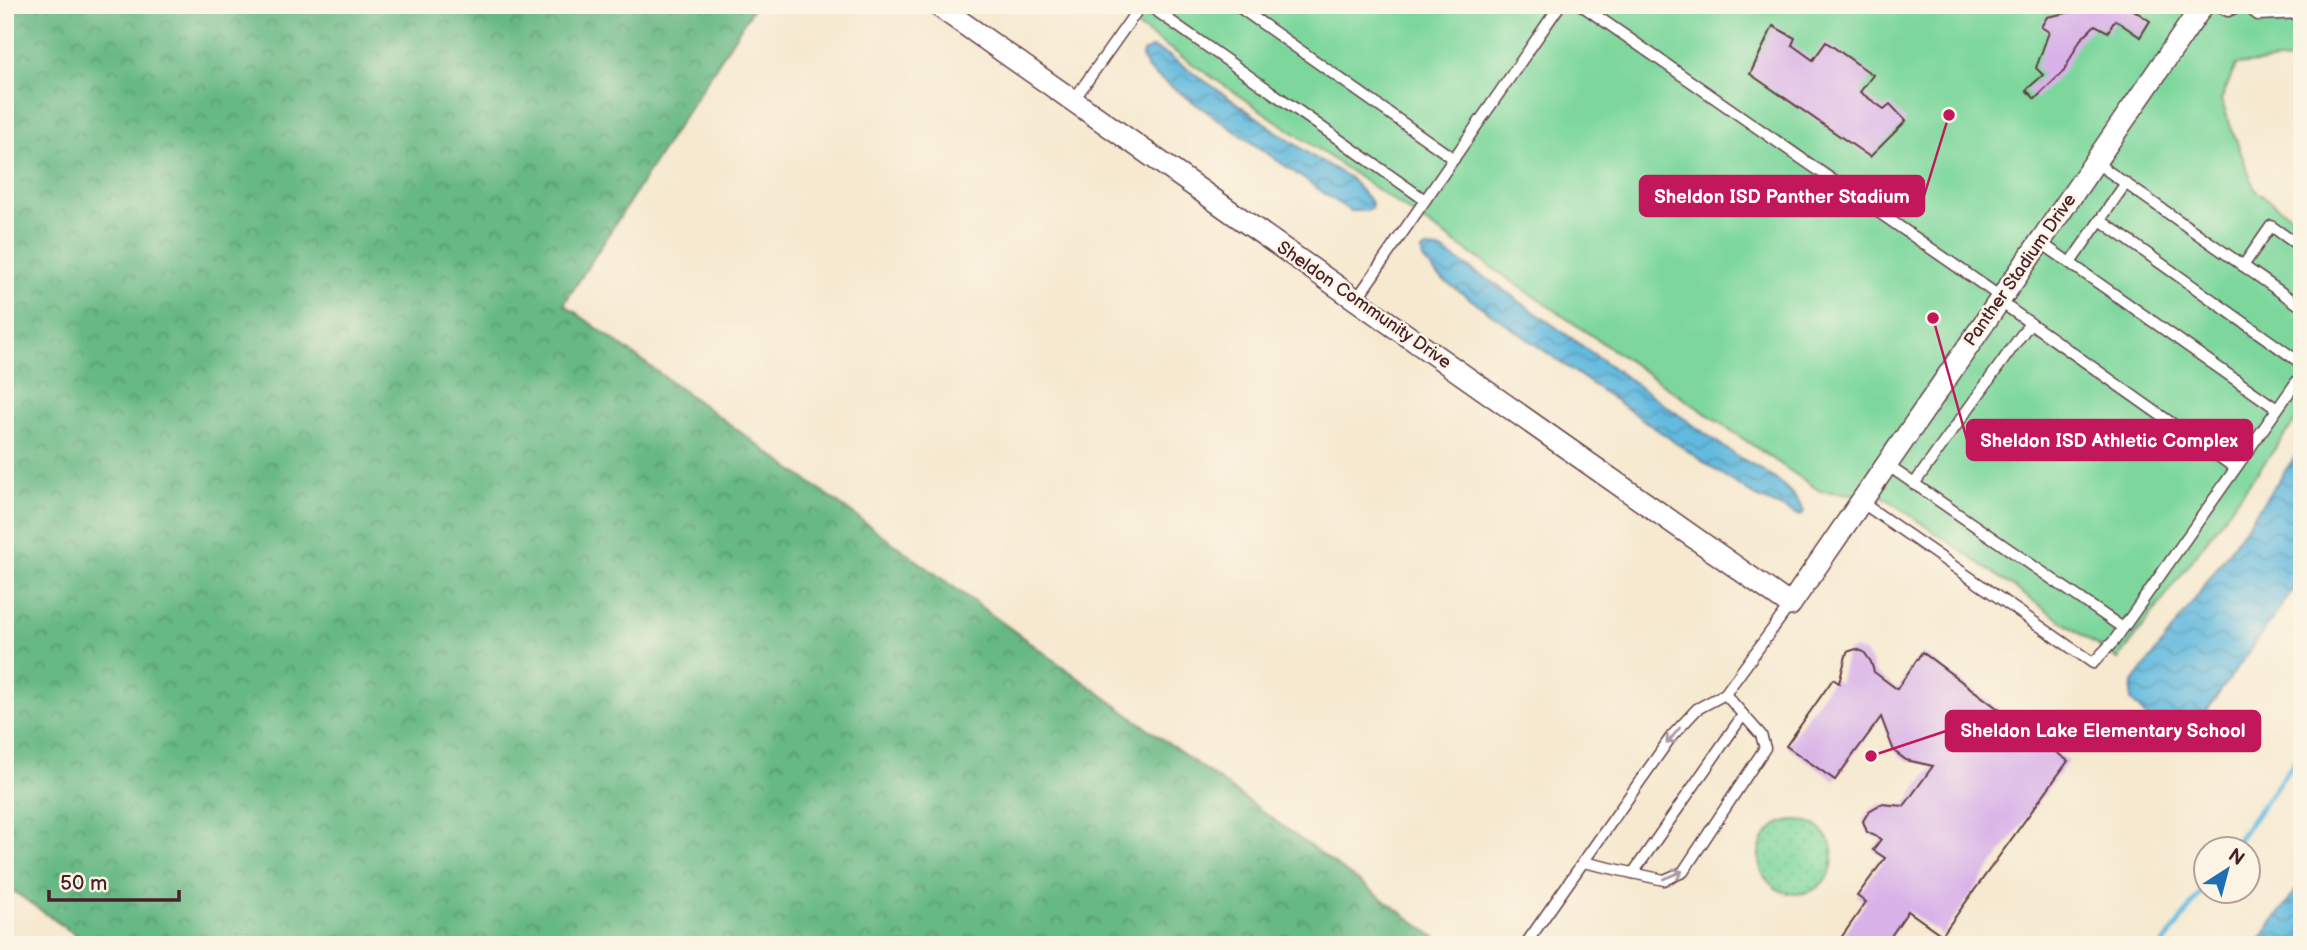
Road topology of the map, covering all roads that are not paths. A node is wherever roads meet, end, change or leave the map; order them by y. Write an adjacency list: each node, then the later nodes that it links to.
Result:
1 (937, 5): 11 (street, Sheldon Community Drive)
2 (1141, 5): 11 (lane)
3 (1148, 5): 15 (lane)
4 (1236, 5): 12 (lane)
5 (1560, 5): 12 (lane)
6 (1581, 5): 21 (lane)
7 (2203, 5): 13 (street, Panther Stadium Drive)
8 (2215, 5): 9 (lane)
9 (2243, 5): 10 (lane)
10 (2302, 13)
11 (1073, 101): 22 (street, Sheldon Community Drive)
12 (1454, 159): 15 (lane)
13 (2095, 162): 14 (lane); 17 (street, Panther Stadium Drive)
14 (2126, 183): 16 (lane); 20 (lane)
15 (1425, 200): 22 (lane)
16 (2100, 220): 19 (lane); 25 (lane)
17 (2040, 242): 19 (lane); 21 (street, Panther Stadium Drive)
18 (2302, 248): 20 (lane)
19 (2070, 263): 27 (lane)
20 (2243, 265): 23 (lane)
21 (2000, 299): 24 (lane); 28 (street, Panther Stadium Drive)
22 (1356, 300): 32 (street, Sheldon Community Drive)
23 (2302, 307)
24 (2030, 323): 29 (lane); 30 (lane)
25 (2302, 364)
26 (2302, 374): 27 (lane)
27 (2277, 409): 29 (lane)
28 (1887, 464): 30 (lane); 31 (street, Panther Stadium Drive)
29 (2235, 468): 33 (lane)
30 (1914, 484): 33 (lane)
31 (1861, 502): 32 (street, Panther Stadium Drive); 33 (lane)
32 (1790, 605): 34 (lane)
33 (2123, 628)
34 (1725, 694): 35 (lane); 36 (lane, one-way to 36)
35 (1743, 715): 37 (lane); 37 (lane, one-way to 35)
36 (1583, 862): 37 (lane); 38 (lane)
37 (1633, 873)
38 (1525, 945)

